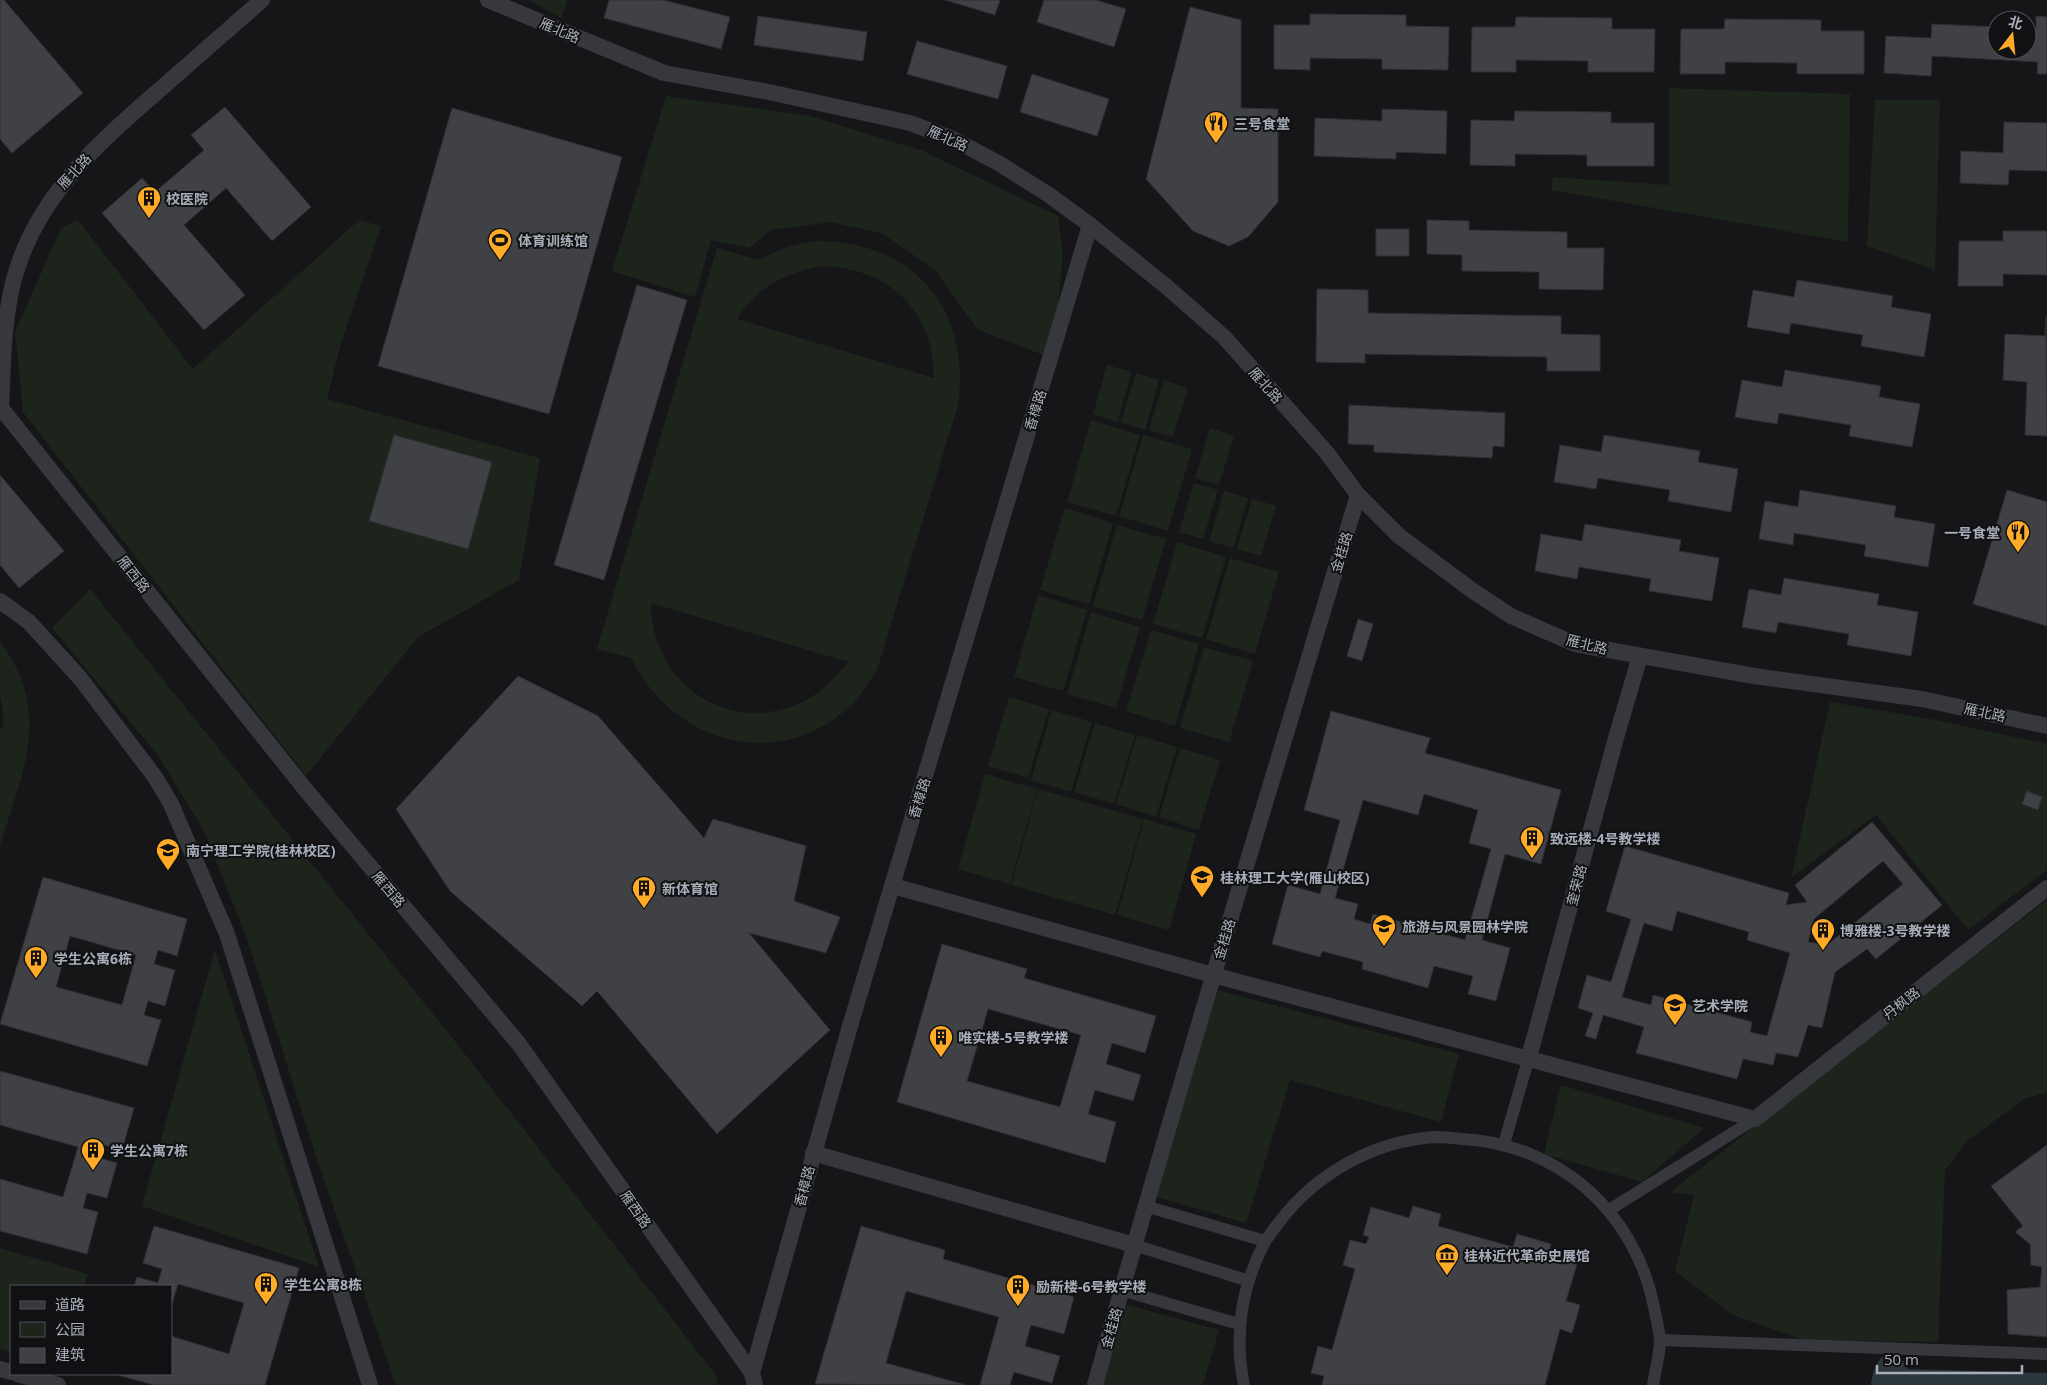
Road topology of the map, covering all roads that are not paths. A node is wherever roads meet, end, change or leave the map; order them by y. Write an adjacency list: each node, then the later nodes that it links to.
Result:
1 (262, 0): 4 (street, 雁北路)
2 (488, 0): 3 (street, 雁北路)
3 (1090, 225): 5 (street, 雁北路); 9 (street, 香樟路)
4 (1, 408): 26 (street, 雁西路)
5 (1358, 495): 7 (street, 雁北路); 11 (street, 金桂路)
6 (0, 601): 28 (street)
7 (1640, 656): 8 (street, 雁北路); 12 (street, 奎荣路)
8 (2047, 726)
9 (892, 886): 11 (street); 15 (street, 香樟路)
10 (2047, 888): 13 (street, 丹枫路)
11 (1213, 975): 12 (street); 16 (street, 金桂路)
12 (1529, 1058): 13 (street); 14 (street)
13 (1755, 1119): 17 (street)
14 (1504, 1144): 17 (street); 18 (street)
15 (813, 1153): 19 (street); 26 (street, 香樟路)
16 (1146, 1206): 18 (street); 19 (street, 金桂路)
17 (1609, 1210): 23 (street)
18 (1265, 1241): 20 (street)
19 (1134, 1245): 20 (street); 21 (street, 金桂路)
20 (1249, 1281): 22 (street)
21 (1121, 1290): 22 (street); 29 (street, 金桂路)
22 (1239, 1324): 30 (street)
23 (1660, 1340): 24 (street); 31 (street)
24 (2047, 1354)
25 (21, 1375): 27 (street)
26 (754, 1379)
27 (58, 1385)
28 (370, 1385)
29 (1095, 1385)
30 (1244, 1385)
31 (1653, 1385)

